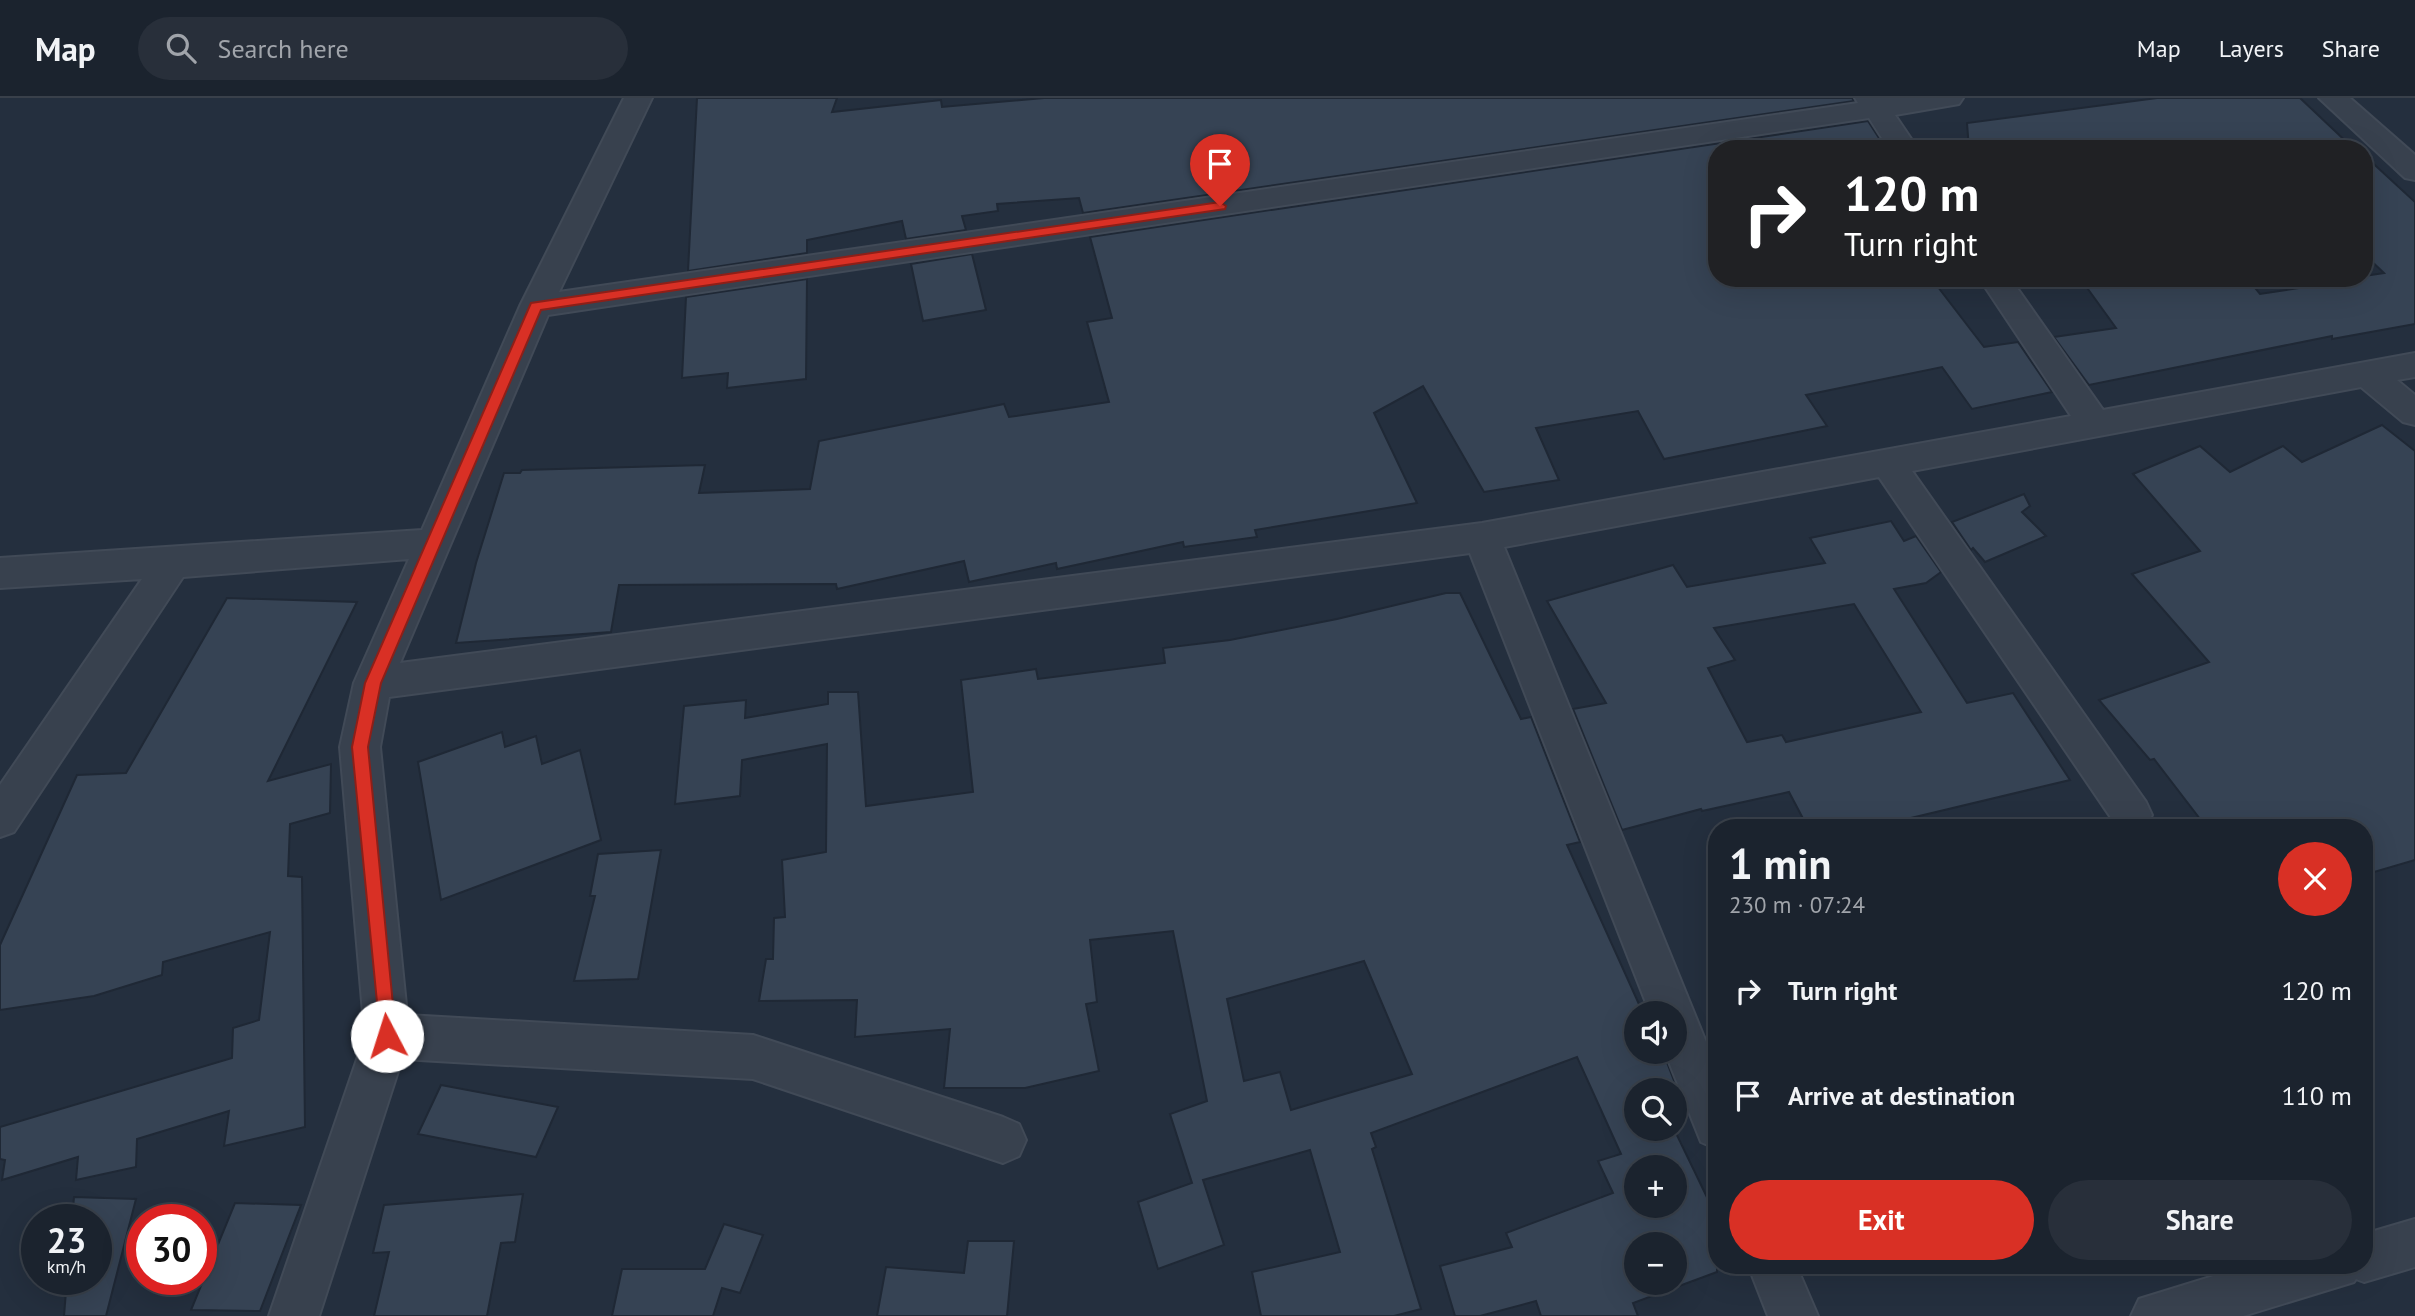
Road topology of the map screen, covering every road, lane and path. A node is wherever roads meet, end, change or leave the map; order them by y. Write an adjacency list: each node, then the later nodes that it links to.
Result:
1 (638, 98): 8 (street)
2 (1949, 98): 4 (street)
3 (2333, 98): 6 (street)
4 (1873, 104): 5 (street); 8 (street)
5 (1898, 140)
6 (2415, 171)
7 (2000, 287): 12 (street)
8 (536, 306): 15 (street)
9 (2415, 365): 10 (street)
10 (2367, 374): 11 (street); 12 (street)
11 (2415, 413)
12 (2094, 423): 13 (street)
13 (1889, 464): 14 (street); 19 (street)
14 (1482, 537): 18 (street); 21 (street)
15 (434, 543): 16 (street); 18 (street)
16 (173, 563): 17 (street); 20 (street)
17 (0, 573)
18 (373, 683): 22 (street)
19 (2132, 815)
20 (0, 819)
21 (1667, 1001)
22 (387, 1036): 25 (street); 30 (street)
23 (1687, 1051): 24 (street)
24 (1708, 1104)
25 (1003, 1140)
26 (2415, 1243): 27 (street)
27 (2373, 1255)
28 (1776, 1274): 31 (street)
29 (2305, 1274): 32 (street)
30 (295, 1316)
31 (1793, 1316)
32 (2156, 1316)

